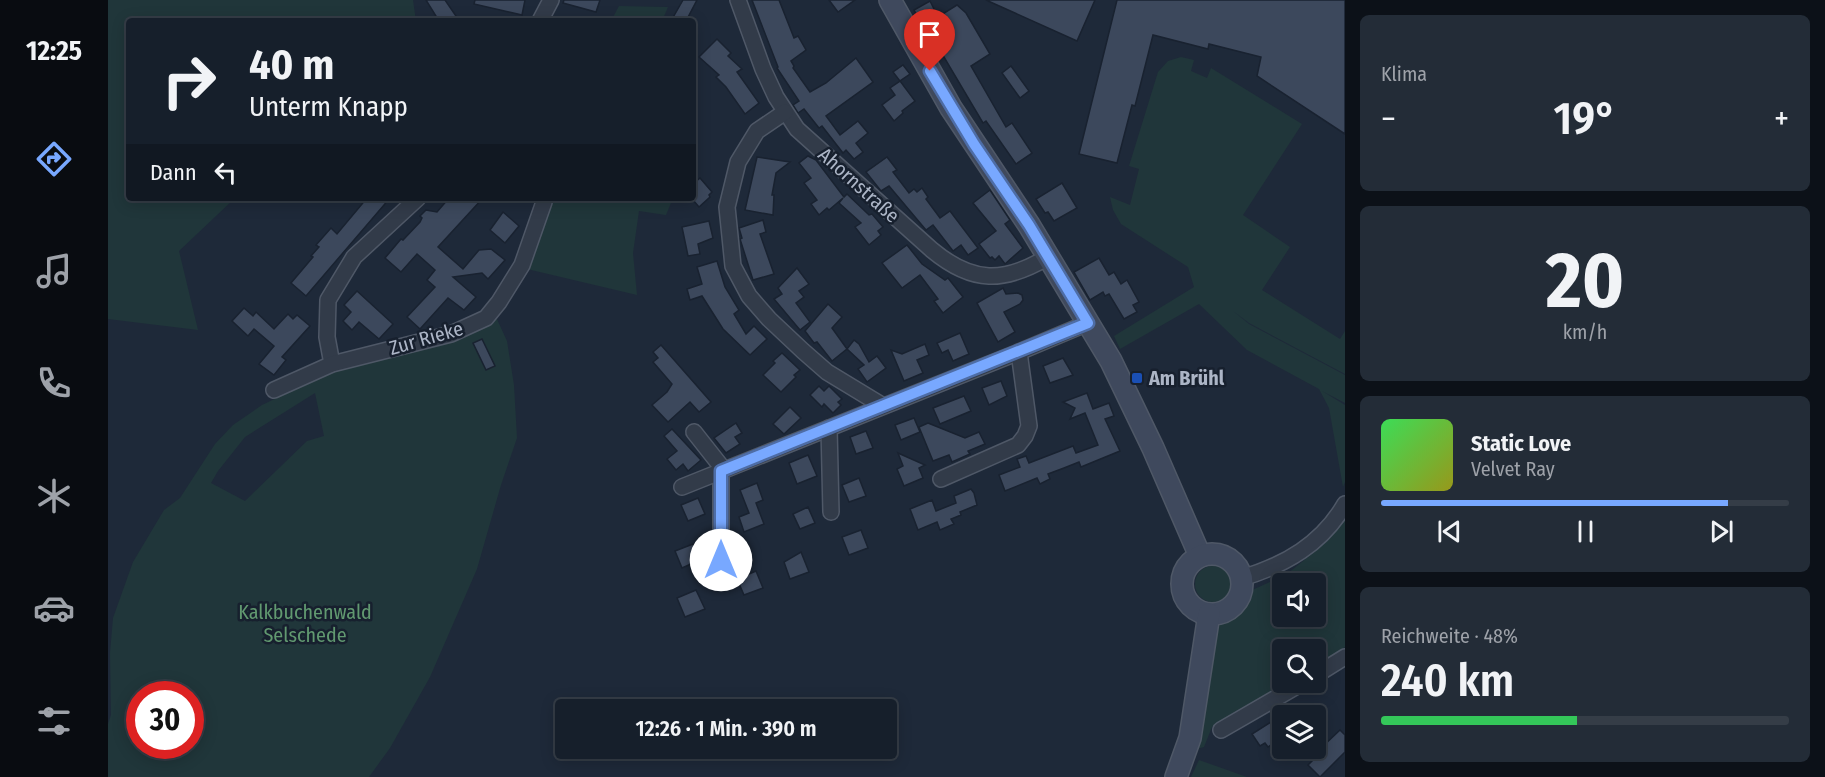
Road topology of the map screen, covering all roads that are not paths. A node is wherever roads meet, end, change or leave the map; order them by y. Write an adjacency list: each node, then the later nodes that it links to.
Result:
1 (550, 0): 4 (street)
2 (738, 0): 5 (street, Ahornstraße)
3 (890, 0): 8 (street)
4 (541, 18)
5 (785, 112): 8 (street, Ahornstraße); 13 (street)
6 (415, 201): 11 (street)
7 (544, 201): 11 (street, Zur Rieke)
8 (1048, 257): 9 (street)
9 (1088, 323): 10 (street); 21 (street)
10 (1019, 352): 13 (street); 17 (street)
11 (332, 364): 12 (street, Zur Rieke)
12 (274, 390)
13 (883, 406): 14 (street)
14 (829, 428): 16 (street); 20 (street)
15 (694, 432): 16 (street)
16 (722, 471): 18 (street); 22 (street)
17 (941, 479)
18 (682, 487)
19 (1345, 504): 23 (street)
20 (831, 512)
21 (1200, 556): 23 (street); 24 (street)
22 (721, 560)
23 (1242, 578): 24 (street)
24 (1209, 614): 29 (street)
25 (1345, 657): 26 (street)
26 (1326, 669)
27 (1285, 693): 28 (street)
28 (1221, 730)
29 (1176, 777)

